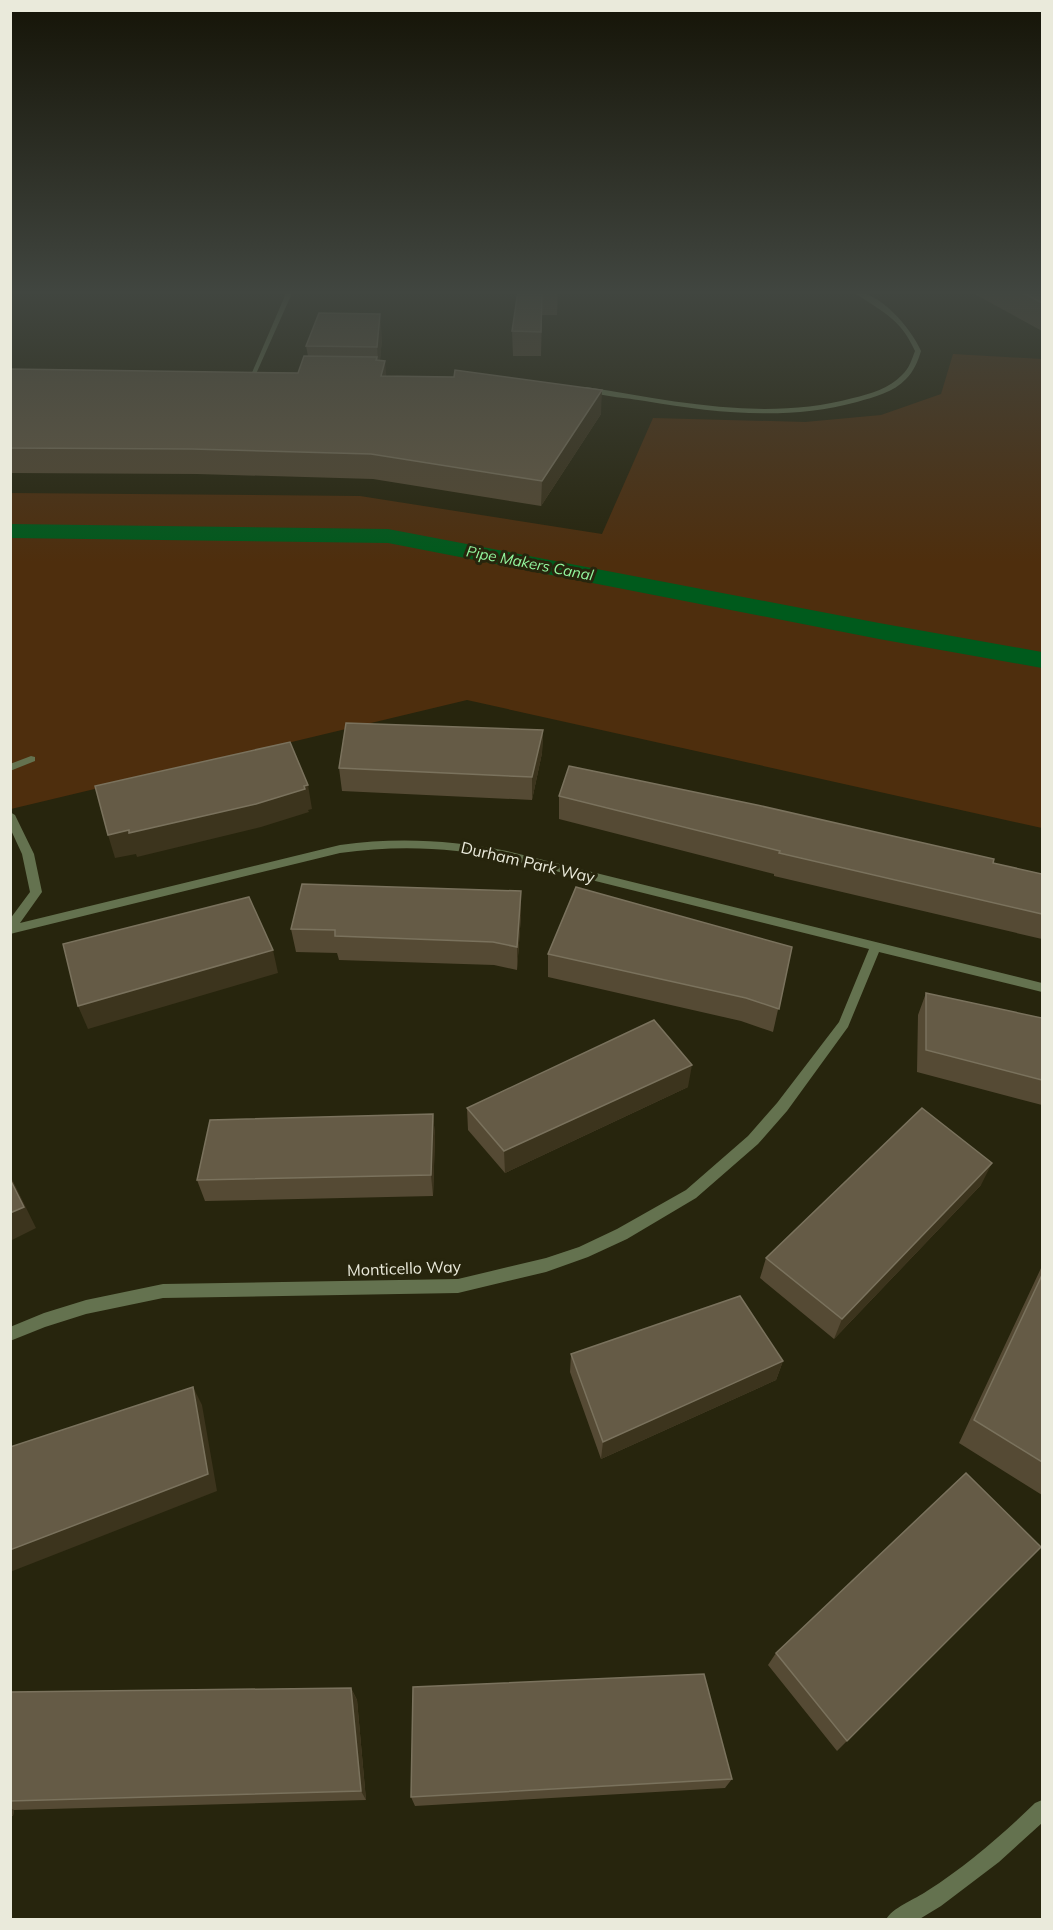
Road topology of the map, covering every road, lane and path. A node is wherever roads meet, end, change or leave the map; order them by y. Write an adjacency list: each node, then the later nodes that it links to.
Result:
1 (900, 381): 2 (street)
2 (582, 388)
3 (31, 759): 4 (street)
4 (10, 768)
5 (10, 815): 6 (street, Durham Park Way)
6 (15, 832): 7 (street, Durham Park Way)
7 (10, 929): 8 (street, Durham Park Way)
8 (875, 948): 9 (street, Durham Park Way); 10 (street, Monticello Way)
9 (1042, 988)
10 (10, 1334)
11 (1042, 1810): 12 (street)
12 (896, 1920)

